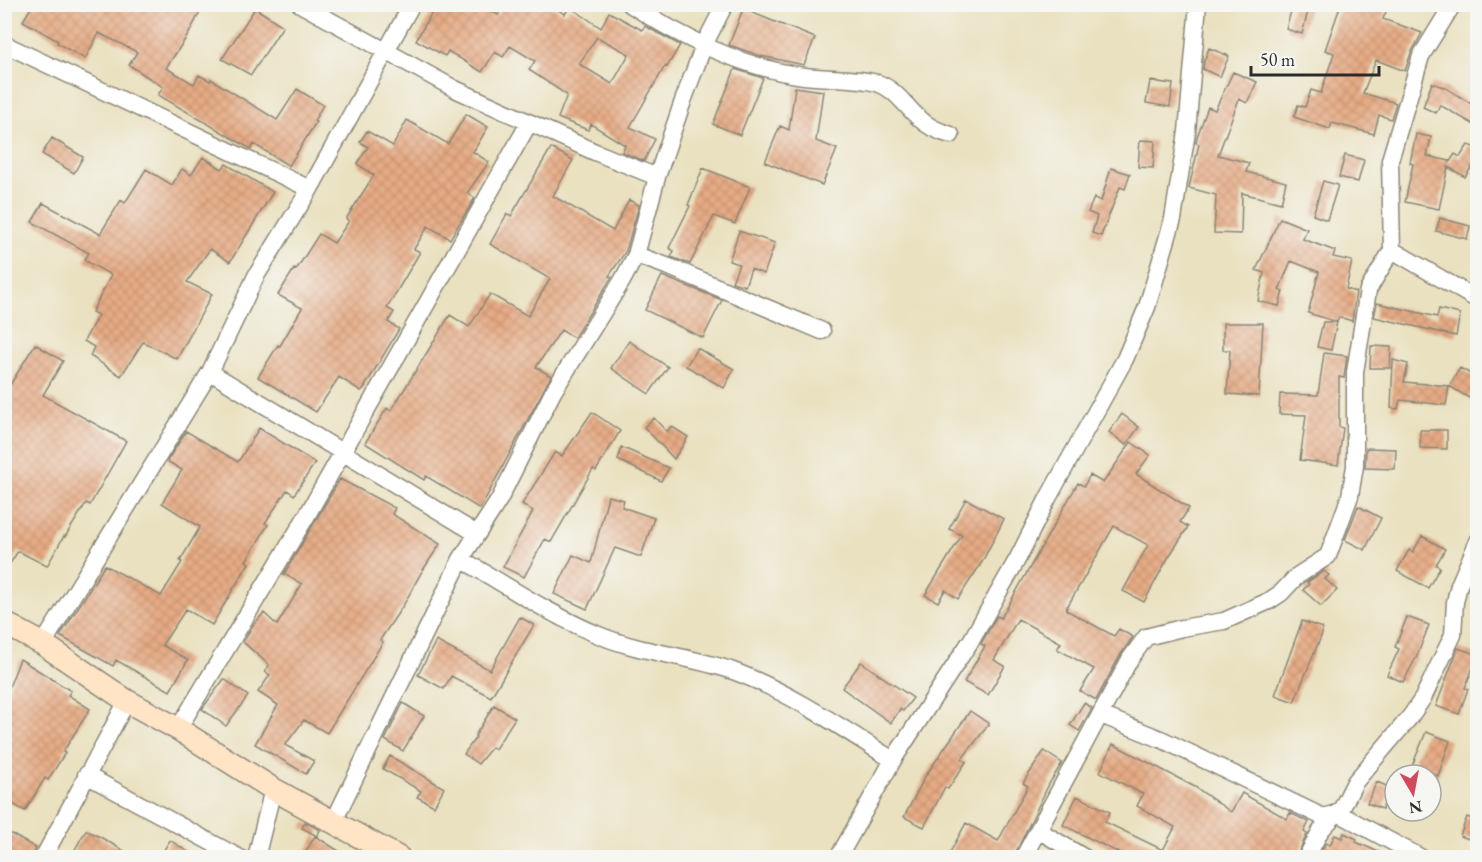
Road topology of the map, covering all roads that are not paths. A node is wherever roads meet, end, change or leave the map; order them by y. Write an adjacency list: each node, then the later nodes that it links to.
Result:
1 (300, 4): 9 (street)
2 (412, 4): 9 (street)
3 (630, 4): 8 (street)
4 (725, 4): 8 (street)
5 (1198, 4): 28 (street)
6 (1453, 4): 14 (street)
7 (4, 44): 13 (street)
8 (704, 45): 11 (street); 12 (street)
9 (386, 50): 10 (street); 13 (street)
10 (529, 123): 12 (street); 19 (street)
11 (951, 135)
12 (657, 177): 15 (street)
13 (310, 189): 18 (street)
14 (1392, 250): 16 (street); 26 (street)
15 (636, 255): 17 (street); 20 (street)
16 (1478, 300)
17 (822, 331)
18 (210, 372): 19 (street); 24 (street)
19 (342, 454): 20 (street); 27 (street)
20 (477, 534): 22 (street)
21 (1478, 541): 31 (street)
22 (461, 559): 28 (street); 32 (street)
23 (4, 622): 24 (street)
24 (43, 644): 25 (street)
25 (127, 701): 27 (street); 29 (street)
26 (1101, 715): 31 (street); 33 (street)
27 (178, 729): 30 (street)
28 (892, 760): 38 (street)
29 (86, 775): 34 (street); 35 (street)
30 (273, 789): 32 (street); 36 (street)
31 (1338, 813): 41 (street); 42 (street)
32 (334, 820): 37 (street)
33 (1038, 830): 39 (street); 40 (street)
34 (43, 858)
35 (240, 858)
36 (256, 858)
37 (399, 858)
38 (838, 858)
39 (1023, 858)
40 (1085, 858)
41 (1306, 858)
42 (1422, 858)

